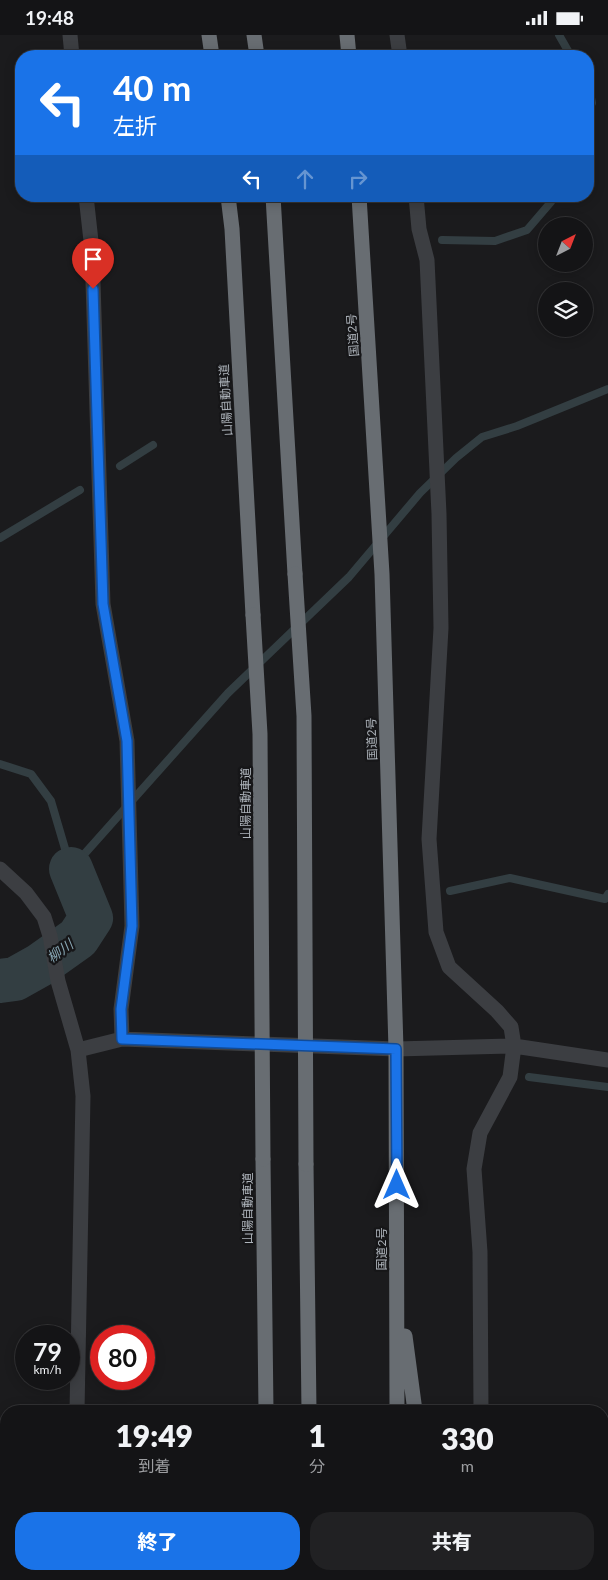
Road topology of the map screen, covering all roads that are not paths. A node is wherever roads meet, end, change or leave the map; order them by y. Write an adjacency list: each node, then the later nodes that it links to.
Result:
1 (70, 35): 6 (street)
2 (209, 35): 7 (highway)
3 (254, 35): 8 (highway)
4 (347, 35): 9 (highway)
5 (397, 35): 10 (street)
6 (71, 50)
7 (211, 50)
8 (256, 50)
9 (348, 50)
10 (399, 50)
11 (87, 202): 17 (street)
12 (229, 202): 24 (highway, 山陽自動車道, bridge)
13 (273, 202): 25 (highway, bridge)
14 (358, 202): 19 (highway, 国道2号)
15 (417, 202): 18 (street)
16 (0, 869): 20 (street)
17 (122, 1039): 19 (street); 20 (street)
18 (514, 1046): 19 (street); 21 (street); 28 (street)
19 (396, 1049): 22 (highway, 国道2号)
20 (78, 1050): 23 (street)
21 (608, 1060)
22 (397, 1282): 26 (highway, 国道2号); 27 (highway, 国道2号)
23 (77, 1405)
24 (266, 1405)
25 (309, 1405)
26 (397, 1405)
27 (414, 1405)
28 (481, 1405)

